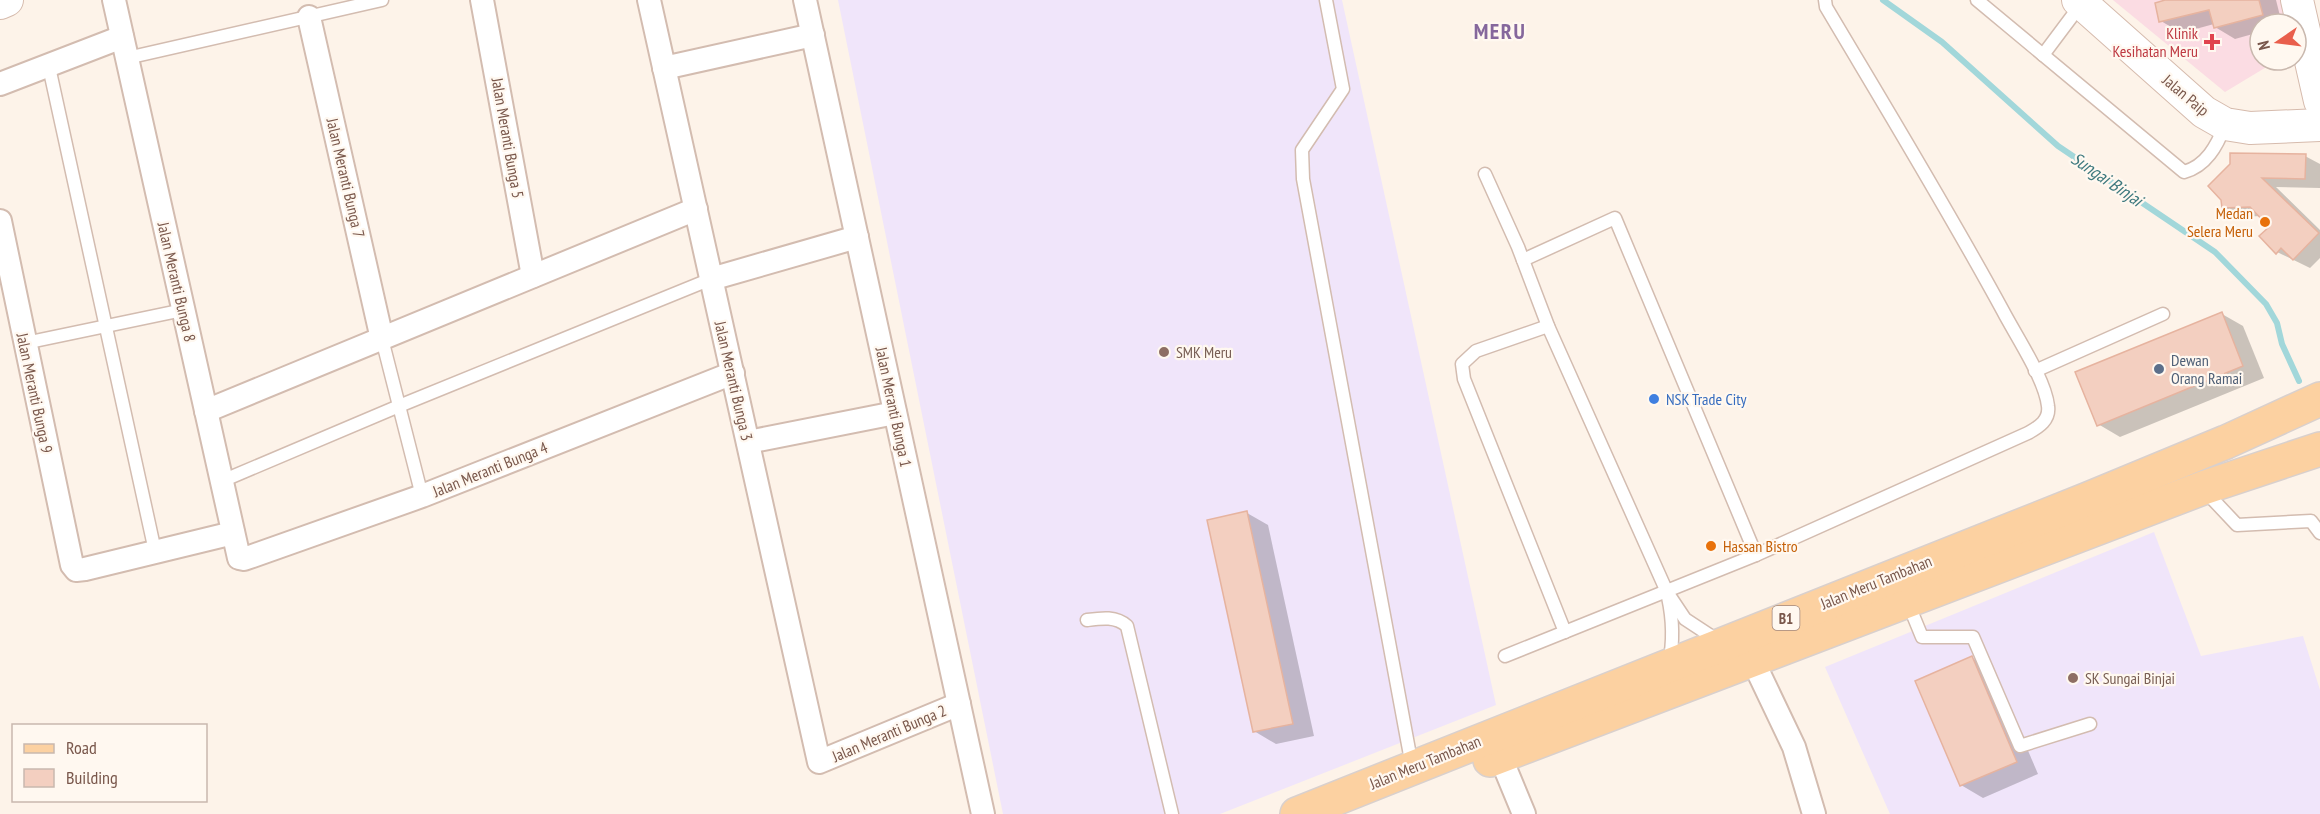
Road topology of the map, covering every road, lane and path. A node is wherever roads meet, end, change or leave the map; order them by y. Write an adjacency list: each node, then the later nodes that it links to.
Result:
1 (6, 0): 12 (street)
2 (114, 0): 15 (street, Jalan Meranti Bunga 8)
3 (382, 0): 13 (lane)
4 (482, 0): 28 (street, Jalan Meranti Bunga 5)
5 (649, 0): 18 (street, Jalan Meranti Bunga 3)
6 (805, 0): 14 (street, Jalan Meranti Bunga 1)
7 (1326, 0): 64 (lane)
8 (1825, 0): 36 (lane)
9 (1977, 0): 16 (lane)
10 (2297, 0): 20 (street)
11 (2080, 2): 16 (lane); 21 (street, Jalan Paip)
12 (0, 3)
13 (309, 17): 15 (lane); 34 (street, Jalan Meranti Bunga 7)
14 (813, 35): 18 (street); 26 (street, Jalan Meranti Bunga 1)
15 (124, 48): 17 (street); 30 (street, Jalan Meranti Bunga 8)
16 (2043, 54): 21 (lane)
17 (49, 67): 19 (street); 32 (lane)
18 (664, 68): 24 (street, Jalan Meranti Bunga 3)
19 (0, 84)
20 (2320, 101)
21 (2225, 124): 22 (street, Jalan Paip)
22 (2320, 125)
23 (1485, 174): 27 (lane)
24 (696, 209): 28 (street); 29 (street, Jalan Meranti Bunga 3)
25 (0, 220): 35 (street, Jalan Meranti Bunga 9)
26 (857, 237): 29 (street); 41 (street, Jalan Meranti Bunga 1)
27 (1523, 260): 33 (lane); 50 (lane)
28 (533, 276): 34 (street)
29 (711, 279): 37 (street, Jalan Meranti Bunga 3); 39 (lane)
30 (183, 310): 32 (lane); 40 (street, Jalan Meranti Bunga 8)
31 (2163, 314): 36 (lane)
32 (107, 326): 35 (lane); 49 (lane)
33 (1548, 326): 52 (lane); 55 (lane)
34 (382, 339): 39 (lane); 40 (street)
35 (25, 343): 49 (street, Jalan Meranti Bunga 9)
36 (2035, 371): 50 (lane)
37 (733, 373): 42 (street, Jalan Meranti Bunga 3); 46 (street, Jalan Meranti Bunga 4)
38 (2320, 399): 56 (main road, Jalan Meru Tambahan / B1)
39 (399, 406): 44 (lane); 46 (lane)
40 (206, 411): 44 (street, Jalan Meranti Bunga 8)
41 (895, 413): 42 (street); 60 (street, Jalan Meranti Bunga 1)
42 (748, 442): 63 (street, Jalan Meranti Bunga 3)
43 (2306, 454): 45 (main road, Jalan Meru Tambahan / B1)
44 (222, 481): 47 (street, Jalan Meranti Bunga 8)
45 (2203, 488): 48 (lane); 53 (main road, Jalan Meru Tambahan / B1)
46 (422, 496): 51 (street, Jalan Meranti Bunga 4)
47 (233, 533): 49 (street); 51 (street, Jalan Meranti Bunga 8)
48 (2320, 533)
49 (155, 551)
50 (1756, 555): 52 (lane)
51 (244, 560)
52 (1667, 592): 55 (lane); 56 (lane); 59 (lane)
53 (1907, 602): 58 (main road, Jalan Meru Tambahan / B1); 61 (lane)
54 (1087, 620): 66 (lane)
55 (1565, 632): 57 (lane)
56 (1722, 643): 59 (main road, Jalan Meru Tambahan / B1)
57 (1504, 656)
58 (1753, 661): 62 (main road, Jalan Meru Tambahan / B1); 70 (street)
59 (1669, 664): 64 (main road, Jalan Meru Tambahan / B1)
60 (959, 704): 63 (street, Jalan Meranti Bunga 2); 65 (street, Jalan Meranti Bunga 1)
61 (2090, 724)
62 (1500, 756): 68 (main road, Jalan Meru Tambahan / B1); 69 (street)
63 (819, 762)
64 (1412, 768): 67 (main road, Jalan Meru Tambahan / B1)
65 (983, 814)
66 (1172, 814)
67 (1297, 814)
68 (1352, 814)
69 (1524, 814)
70 (1815, 814)

